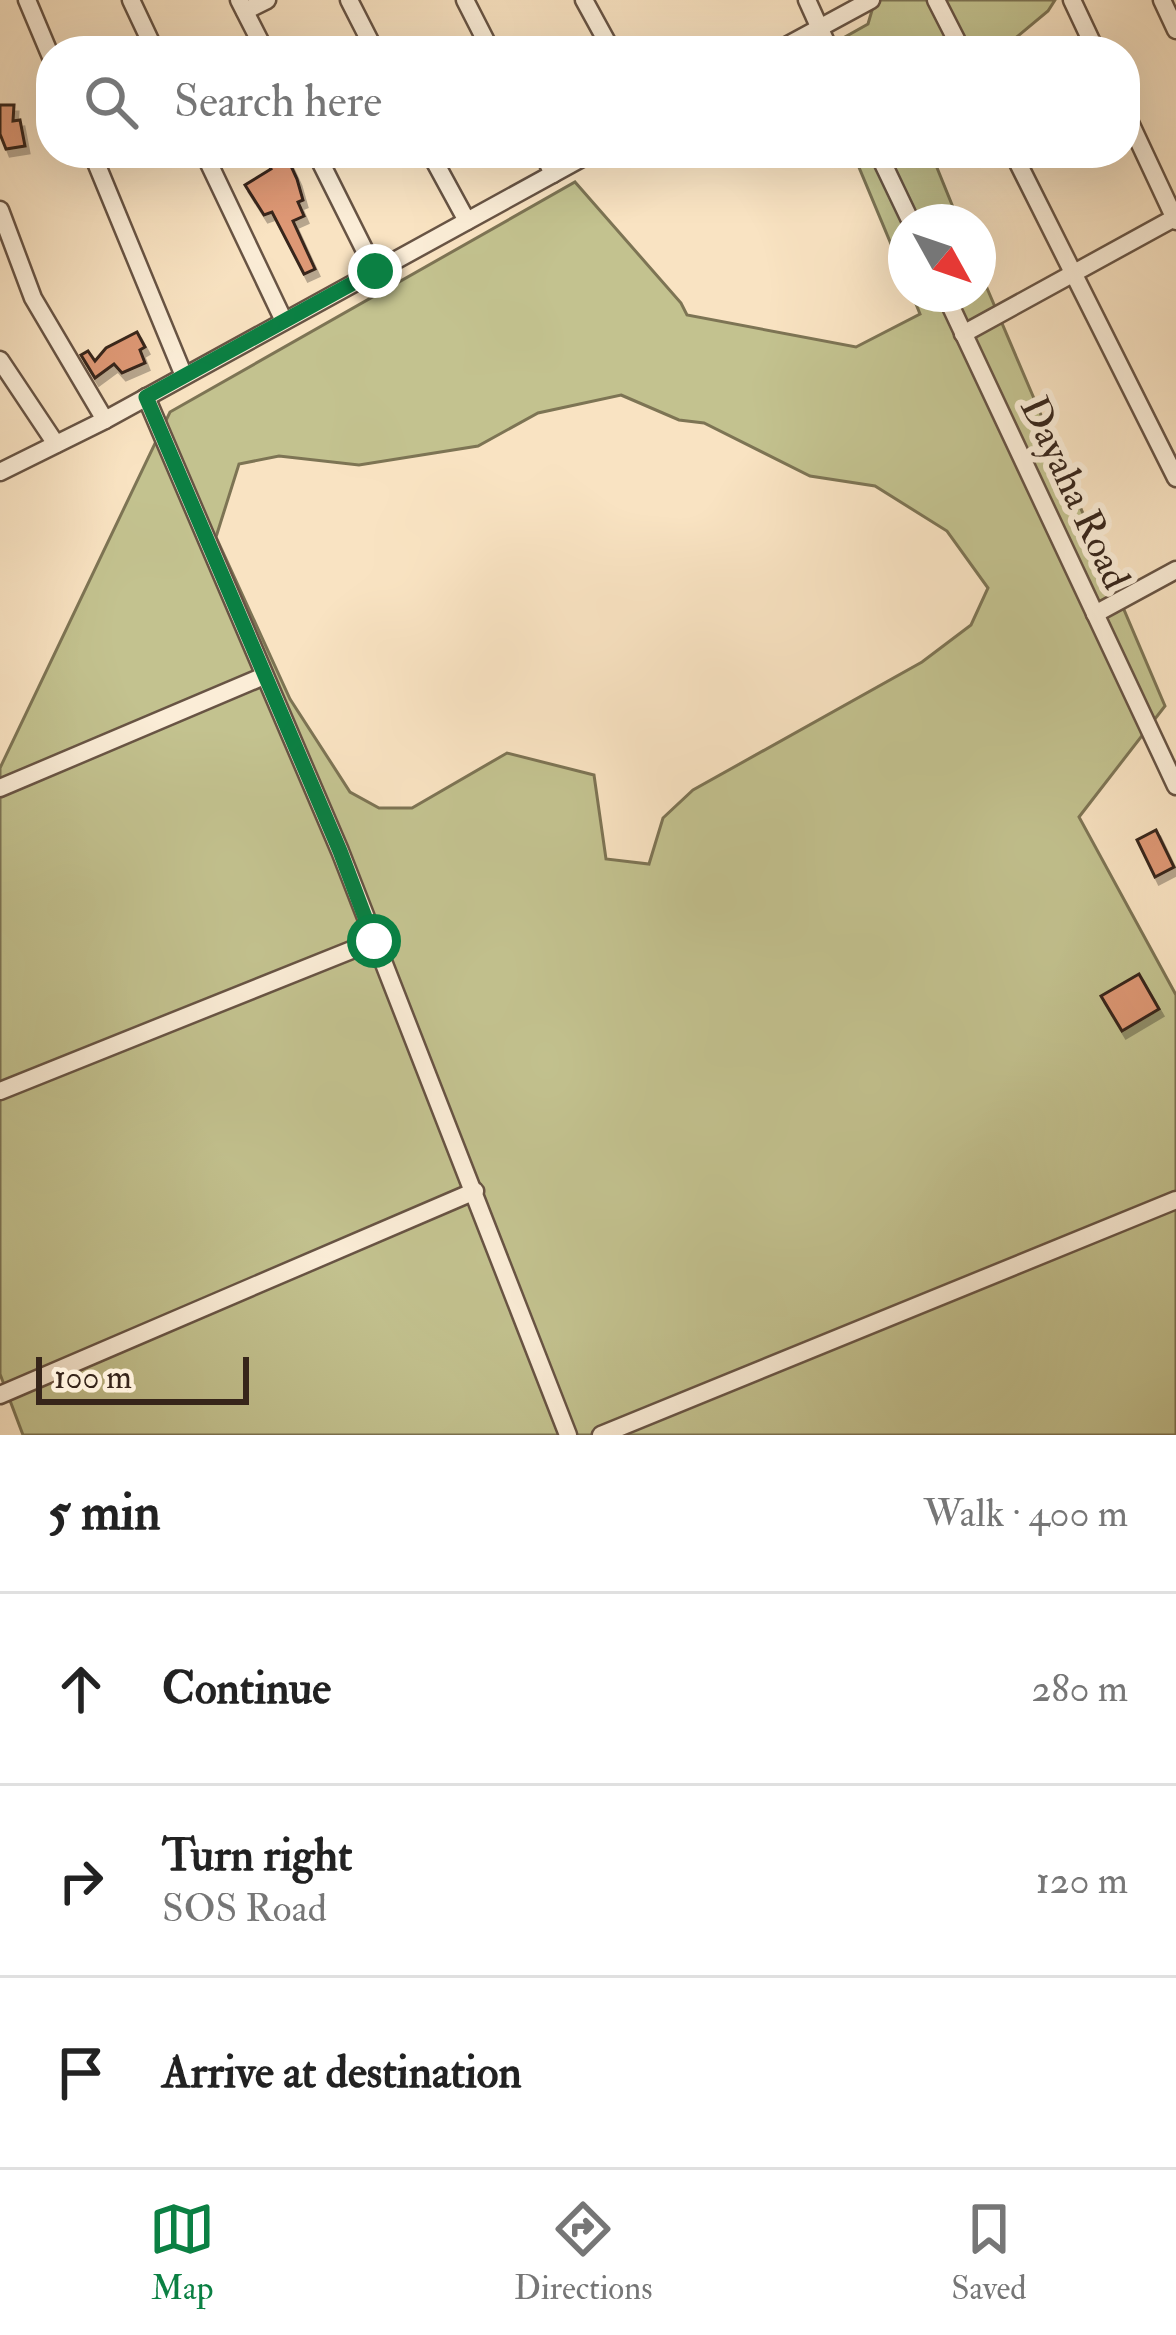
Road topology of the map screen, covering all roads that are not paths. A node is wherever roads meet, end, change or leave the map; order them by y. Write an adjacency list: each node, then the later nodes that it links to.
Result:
1 (27, 0): 15 (street)
2 (131, 0): 16 (street)
3 (267, 0): 12 (street)
4 (349, 0): 18 (street)
5 (465, 0): 19 (street)
6 (584, 0): 20 (street)
7 (807, 0): 13 (street)
8 (871, 0): 13 (street)
9 (936, 0): 23 (street)
10 (1072, 0): 24 (street)
11 (1162, 0): 14 (street)
12 (242, 6): 17 (street)
13 (819, 28): 21 (street); 22 (street)
14 (1176, 30)
15 (42, 36)
16 (148, 36)
17 (257, 36)
18 (367, 36)
19 (483, 36)
20 (604, 36)
21 (804, 36)
22 (823, 36)
23 (954, 36)
24 (1089, 36)
25 (1140, 143): 37 (street)
26 (98, 168): 44 (street)
27 (211, 168): 41 (street)
28 (324, 168): 39 (street)
29 (438, 168): 38 (street)
30 (550, 168): 34 (street)
31 (564, 168): 34 (street)
32 (885, 168): 35 (street)
33 (1021, 168): 49 (street)
34 (553, 174): 38 (street)
35 (902, 204)
36 (0, 209): 46 (street)
37 (1176, 219): 42 (street)
38 (466, 221): 39 (street)
39 (375, 271): 41 (street)
40 (954, 312): 42 (street, Dayaha Road)
41 (284, 321): 44 (street)
42 (964, 334): 51 (street, Dayaha Road)
43 (0, 360): 47 (street)
44 (184, 376): 45 (street)
45 (146, 397): 46 (street); 52 (street)
46 (105, 420): 47 (street)
47 (56, 444): 48 (street)
48 (0, 472)
49 (1176, 478)
50 (1176, 570): 51 (street)
51 (1095, 614): 53 (street, Dayaha Road)
52 (264, 676): 54 (street); 55 (street)
53 (1176, 786)
54 (0, 788)
55 (374, 941): 56 (street); 57 (street)
56 (0, 1091)
57 (475, 1191): 59 (street); 60 (street)
58 (1176, 1200): 61 (street)
59 (0, 1395)
60 (568, 1435)
61 (601, 1435)

